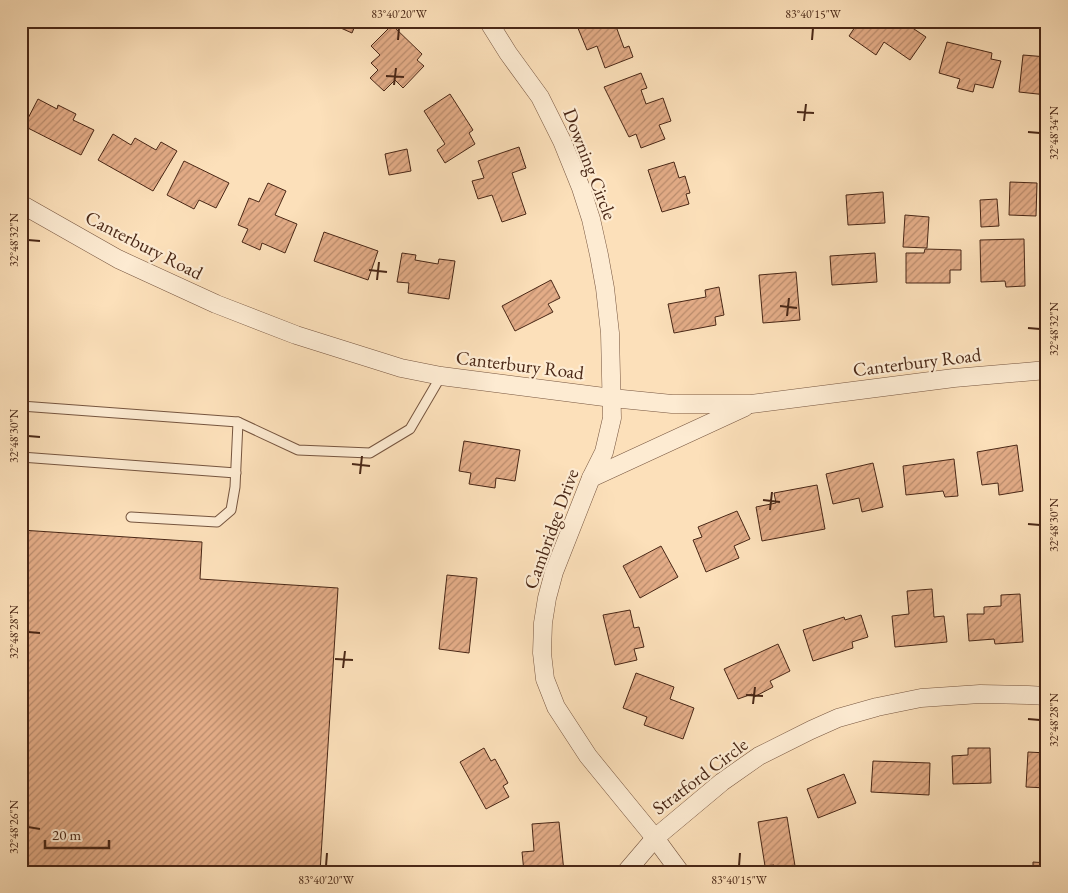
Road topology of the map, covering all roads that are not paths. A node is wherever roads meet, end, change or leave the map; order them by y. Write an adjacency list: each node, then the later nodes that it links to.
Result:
1 (488, 21): 5 (street, Downing Circle)
2 (21, 204): 4 (street, Canterbury Road)
3 (1047, 370): 6 (street, Canterbury Road)
4 (441, 376): 5 (street, Canterbury Road); 8 (lane)
5 (612, 398): 6 (street, Canterbury Road); 11 (street, Cambridge Drive)
6 (751, 404): 11 (street)
7 (21, 406): 8 (lane)
8 (238, 422): 10 (lane)
9 (21, 457): 10 (lane)
10 (236, 473): 12 (lane)
11 (591, 478): 14 (street, Cambridge Drive)
12 (131, 517)
13 (1047, 696): 14 (street, Stratford Circle)
14 (655, 838): 15 (street, Stratford Circle); 16 (street, Cambridge Drive)
15 (626, 872)
16 (680, 872)

